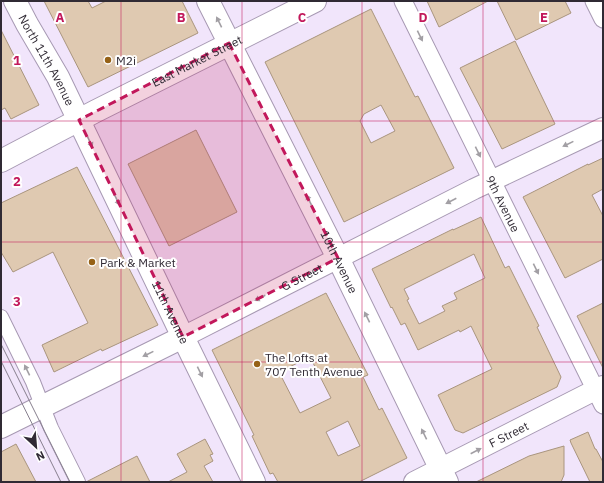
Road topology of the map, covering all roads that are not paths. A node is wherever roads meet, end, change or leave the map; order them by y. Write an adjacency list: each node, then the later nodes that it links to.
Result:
1 (15, 1): 8 (main road, North 11th Avenue)
2 (208, 1): 7 (main road, 10th Avenue, one-way to 2)
3 (315, 1): 7 (main road, East Market Street)
4 (403, 1): 11 (street, 9th Avenue, one-way to 11)
5 (594, 1): 6 (street)
6 (603, 19)
7 (229, 43): 8 (main road, East Market Street); 12 (main road, 10th Avenue, one-way to 7)
8 (79, 120): 10 (main road, East Market Street); 14 (main road, 11th Avenue, one-way to 14)
9 (603, 128): 11 (main road, G Street, one-way to 11)
10 (1, 161)
11 (492, 181): 12 (main road, G Street, one-way to 12); 15 (street, 9th Avenue, one-way to 15)
12 (338, 258): 14 (main road, G Street, one-way to 14); 18 (main road, 10th Avenue, one-way to 12)
13 (1, 317): 16 (street, one-way to 13)
14 (183, 337): 16 (main road, G Street, one-way to 16); 20 (main road, 11th Avenue, one-way to 20)
15 (600, 394): 18 (main road, F Street, one-way to 15)
16 (43, 406): 17 (main road, G Street); 19 (street)
17 (1, 427)
18 (444, 475): 21 (main road, F Street)
19 (78, 482)
20 (254, 482)
21 (414, 482)

